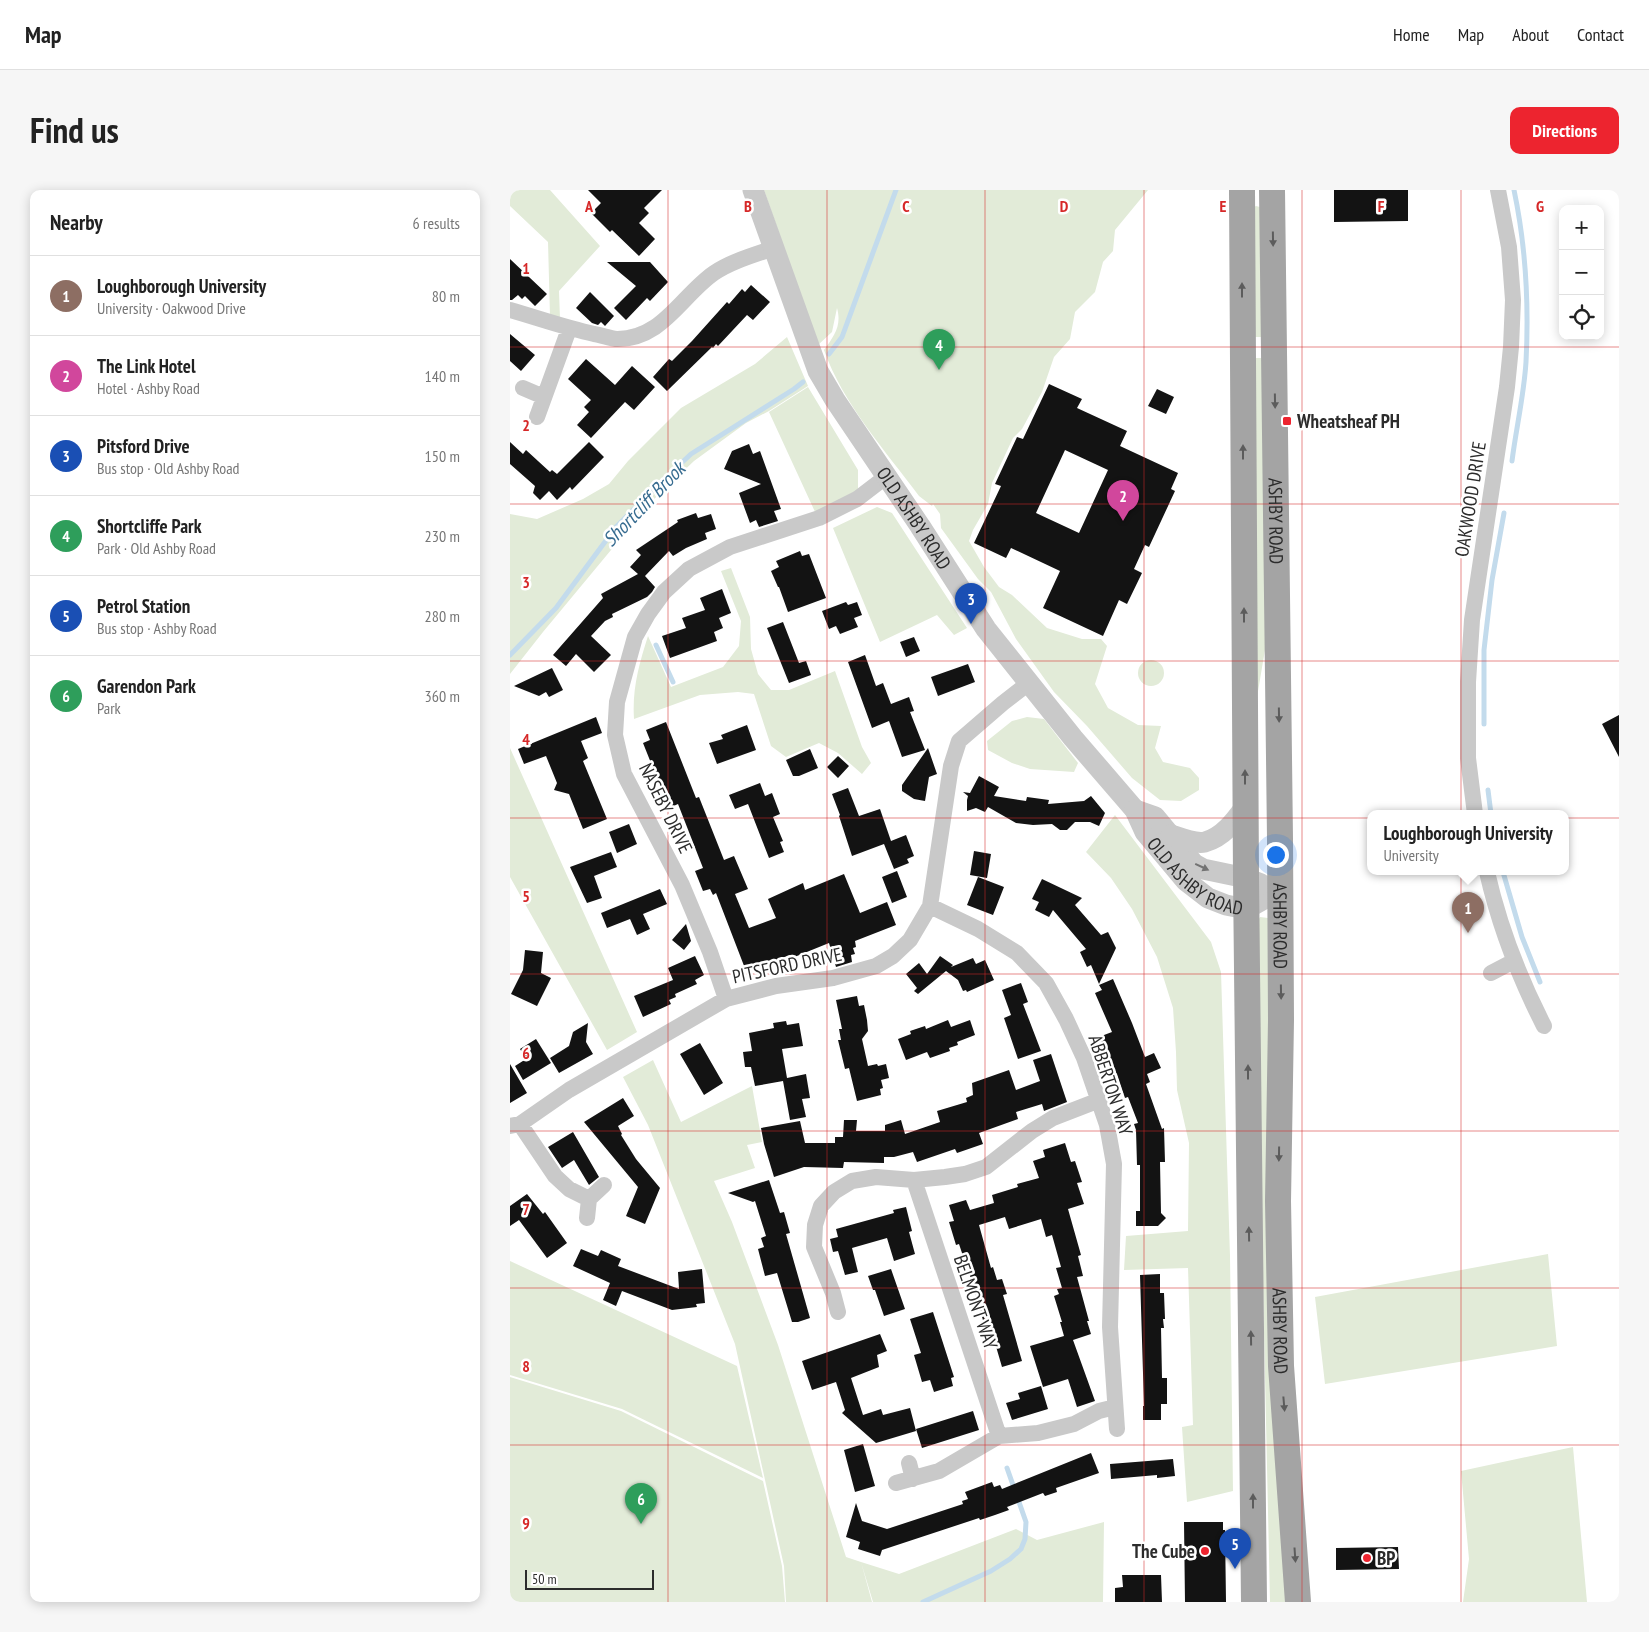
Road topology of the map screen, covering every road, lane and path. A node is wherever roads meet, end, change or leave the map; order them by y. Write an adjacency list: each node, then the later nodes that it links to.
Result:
1 (753, 190): 5 (street, OLD ASHBY ROAD)
2 (1242, 190): 13 (main road, ASHBY ROAD, one-way to 2)
3 (1272, 190): 19 (main road, ASHBY ROAD, one-way to 19)
4 (1498, 190): 15 (street, OAKWOOD DRIVE)
5 (774, 248): 7 (street); 11 (street, OLD ASHBY ROAD)
6 (510, 310): 7 (street)
7 (568, 329): 9 (street)
8 (523, 388): 9 (street)
9 (544, 397): 10 (street)
10 (537, 417)
11 (887, 476): 12 (street, OLD ASHBY ROAD); 24 (street, NASEBY DRIVE)
12 (1029, 683): 14 (street, OLD ASHBY ROAD); 20 (street, PITSFORD DRIVE)
13 (1245, 807): 16 (street); 18 (main road, ASHBY ROAD)
14 (1135, 810): 16 (street, OLD ASHBY ROAD); 21 (street, OLD ASHBY ROAD)
15 (1474, 810)
16 (1170, 835): 18 (street, OLD ASHBY ROAD, one-way to 18)
17 (1488, 875): 22 (street)
18 (1246, 878): 19 (street, OLD ASHBY ROAD); 21 (main road, ASHBY ROAD)
19 (1280, 890): 21 (street, OLD ASHBY ROAD); 38 (main road, ASHBY ROAD, one-way to 38)
20 (930, 906): 24 (street, PITSFORD DRIVE); 26 (street, ABBERTON WAY)
21 (1246, 909): 37 (main road, ASHBY ROAD, one-way to 21)
22 (1514, 961): 23 (street); 25 (street)
23 (1491, 973)
24 (726, 999): 27 (street, PITSFORD DRIVE)
25 (1544, 1026)
26 (1097, 1101): 28 (street); 33 (street, ABBERTON WAY)
27 (515, 1125): 30 (street, PITSFORD DRIVE)
28 (914, 1180): 32 (street); 35 (street, BELMONT WAY)
29 (604, 1185): 30 (street)
30 (589, 1199): 31 (street)
31 (587, 1218)
32 (838, 1312)
33 (1115, 1407): 34 (street, ABBERTON WAY); 35 (street)
34 (1117, 1429)
35 (1000, 1436): 36 (street)
36 (896, 1483)
37 (1254, 1602)
38 (1298, 1602)

